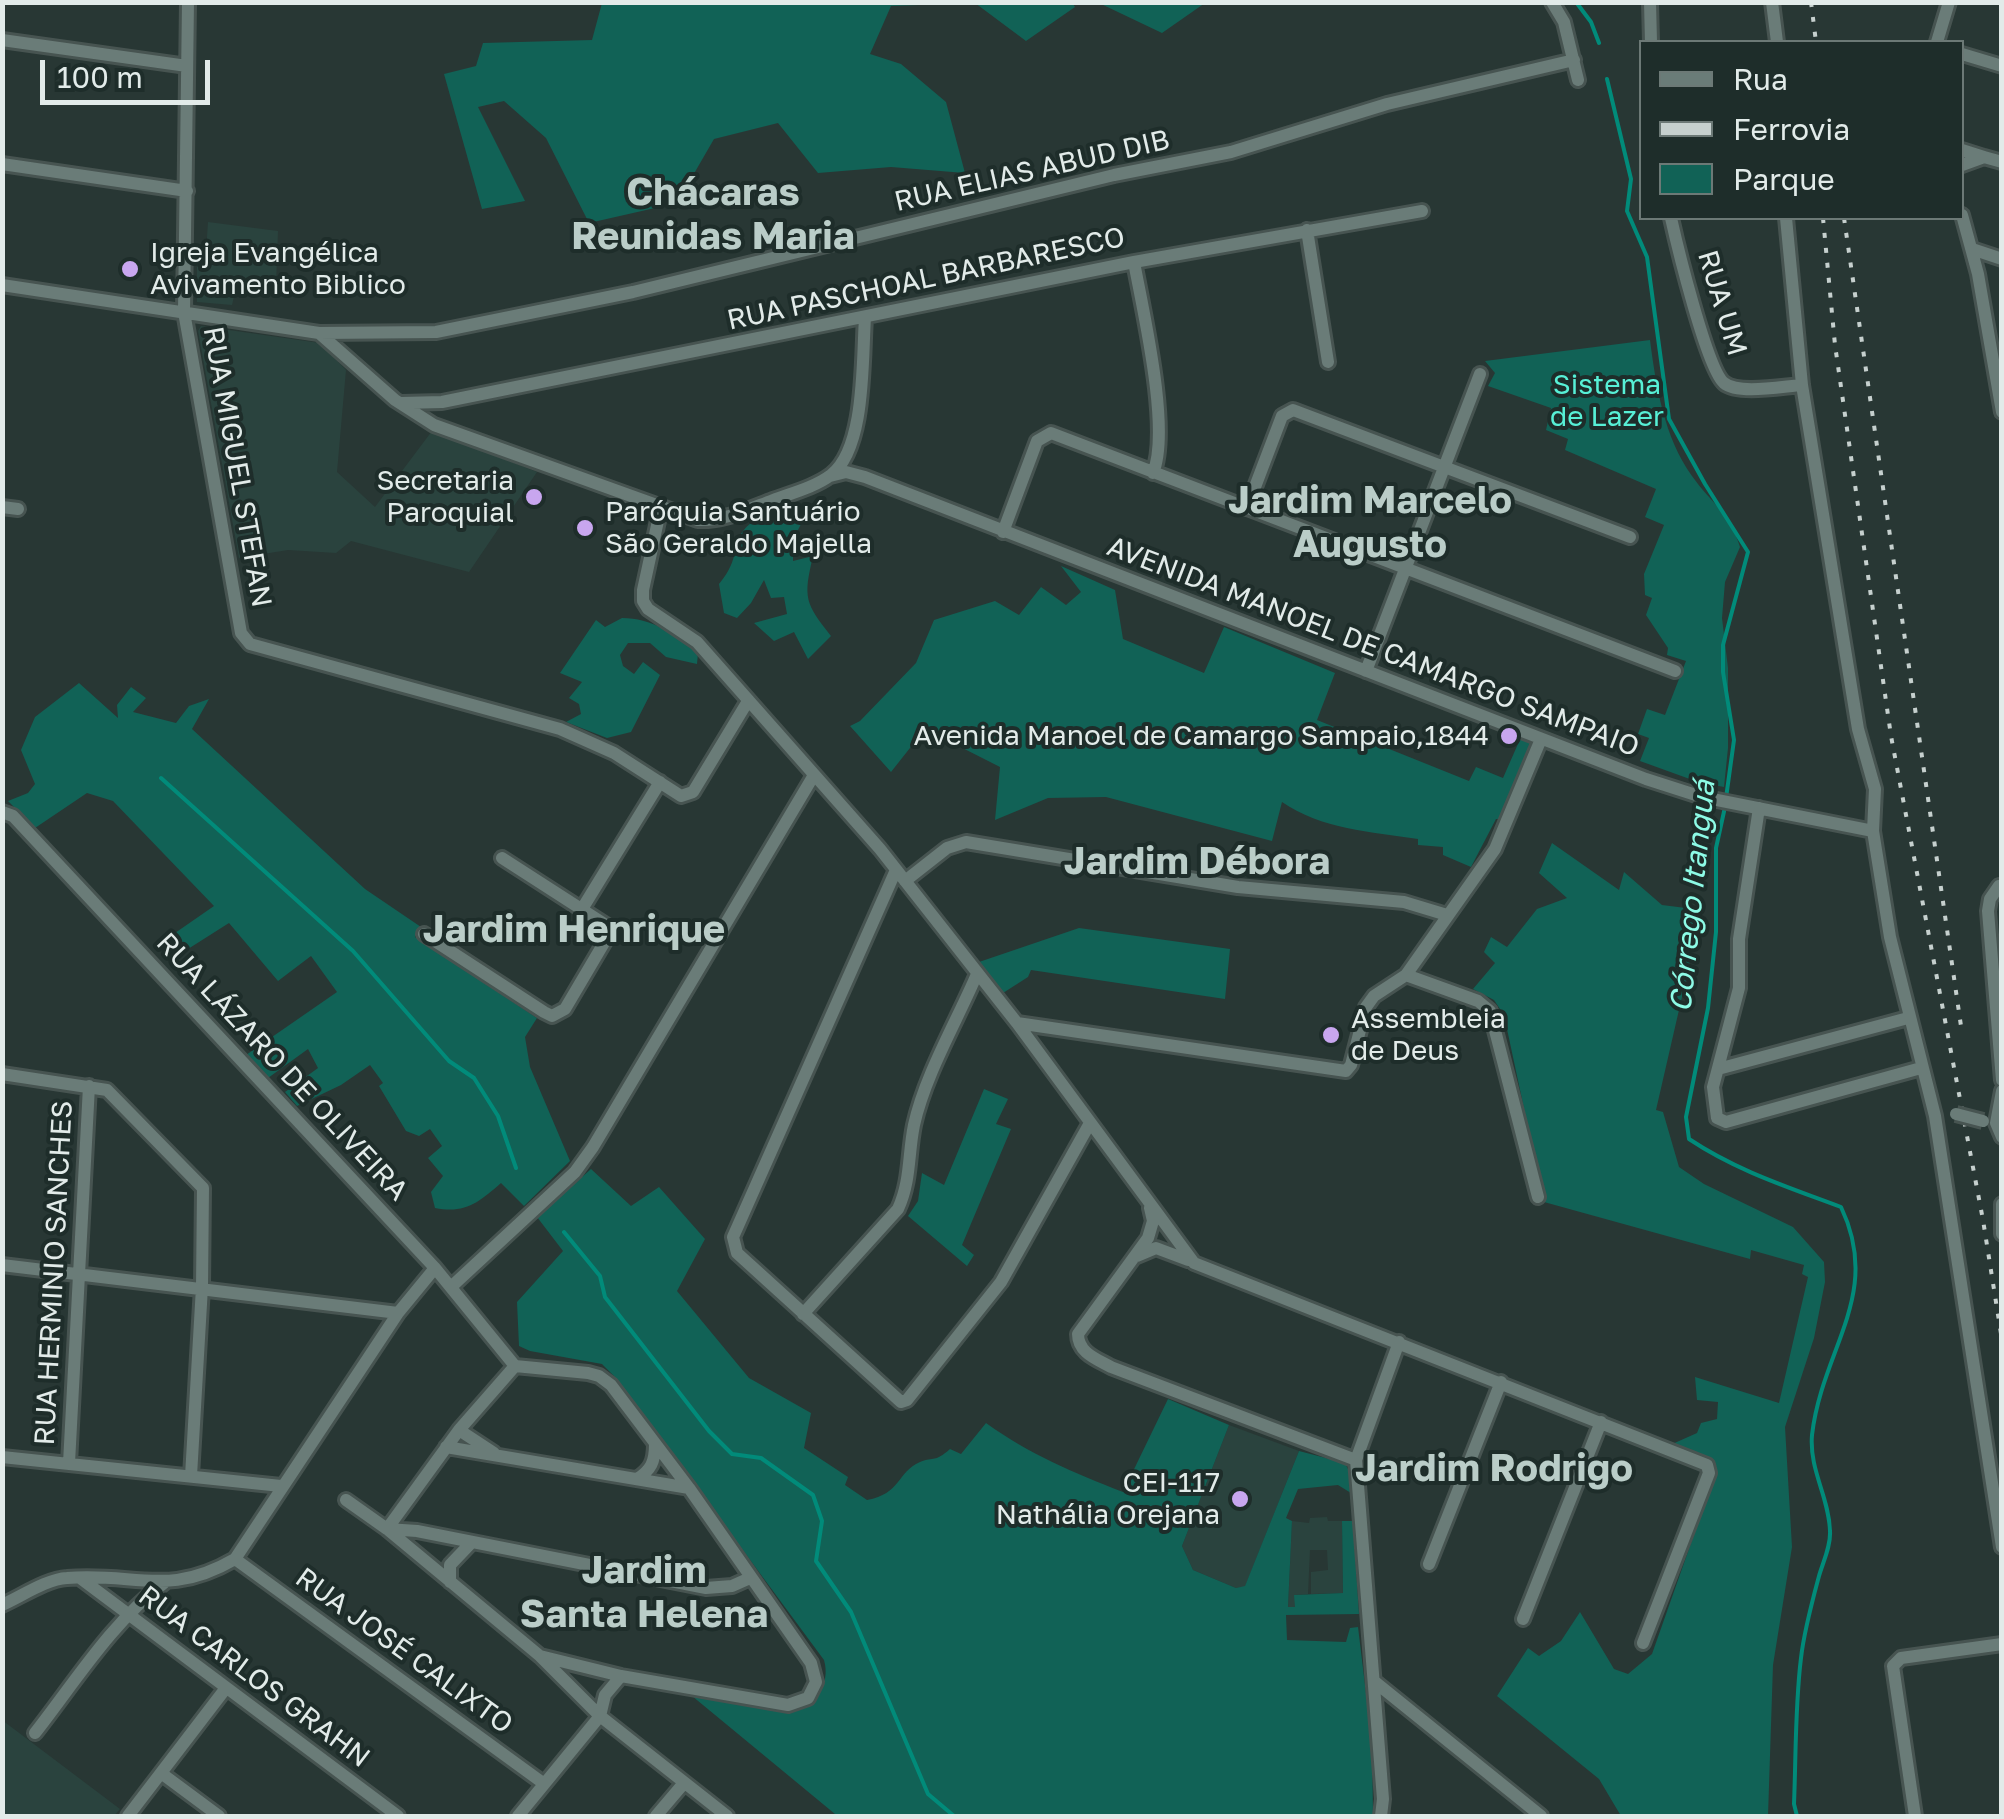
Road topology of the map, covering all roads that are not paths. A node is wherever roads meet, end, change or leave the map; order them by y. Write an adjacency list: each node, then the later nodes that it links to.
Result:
1 (188, 2): 12 (street, RUA MIGUEL STEFAN)
2 (1552, 2): 11 (street)
3 (1650, 2): 7 (street)
4 (1772, 2): 8 (street)
5 (1949, 2): 9 (street)
6 (2, 40): 12 (street)
7 (1651, 40)
8 (1776, 40)
9 (1939, 40)
10 (1964, 55): 13 (street)
11 (1574, 60): 14 (street); 33 (street, RUA ELIAS ABUD DIB)
12 (188, 66): 20 (street, RUA MIGUEL STEFAN)
13 (2002, 66)
14 (1578, 80)
15 (1964, 151): 16 (street)
16 (1984, 157): 17 (street); 19 (street)
17 (2002, 162)
18 (2, 164): 20 (street)
19 (1964, 164)
20 (186, 191): 31 (street, RUA MIGUEL STEFAN)
21 (1422, 210): 25 (street, RUA PASCHOAL BARBARESCO)
22 (1672, 220): 38 (street, RUA UM)
23 (1786, 220): 38 (street)
24 (1963, 220): 26 (street)
25 (1307, 230): 28 (street, RUA PASCHOAL BARBARESCO); 35 (street)
26 (1972, 249): 27 (street); 29 (street)
27 (2002, 259): 29 (street)
28 (1134, 262): 32 (street, RUA PASCHOAL BARBARESCO); 45 (street)
29 (1978, 274): 34 (street)
30 (2, 285): 31 (street)
31 (184, 312): 33 (street); 59 (street, RUA MIGUEL STEFAN)
32 (864, 318): 40 (street, RUA PASCHOAL BARBARESCO); 43 (street)
33 (319, 333): 39 (street, AVENIDA MANOEL DE CAMARGO SAMPAIO)
34 (1996, 353): 36 (street)
35 (1328, 362)
36 (1998, 373): 41 (street)
37 (1480, 374): 44 (street)
38 (1802, 385): 62 (street)
39 (395, 400): 40 (street, RUA PASCHOAL BARBARESCO); 42 (street, AVENIDA MANOEL DE CAMARGO SAMPAIO)
40 (442, 402): 42 (street)
41 (2002, 412)
42 (434, 425): 48 (street, AVENIDA MANOEL DE CAMARGO SAMPAIO)
43 (838, 466): 46 (street, AVENIDA MANOEL DE CAMARGO SAMPAIO); 46 (street, AVENIDA MANOEL DE CAMARGO SAMPAIO); 48 (street, AVENIDA MANOEL DE CAMARGO SAMPAIO)
44 (1444, 467): 49 (street); 52 (street); 53 (street)
45 (1153, 473): 49 (street); 51 (street)
46 (865, 477): 51 (street, AVENIDA MANOEL DE CAMARGO SAMPAIO)
47 (2, 507): 50 (street)
48 (662, 507): 56 (street)
49 (1247, 508): 53 (street)
50 (18, 509)
51 (1003, 532): 54 (street, AVENIDA MANOEL DE CAMARGO SAMPAIO)
52 (1630, 537)
53 (1406, 570): 54 (street); 55 (street)
54 (1366, 671): 57 (street, AVENIDA MANOEL DE CAMARGO SAMPAIO)
55 (1675, 671)
56 (748, 701): 58 (street); 59 (street)
57 (1541, 740): 60 (street, AVENIDA MANOEL DE CAMARGO SAMPAIO); 67 (street)
58 (814, 775): 64 (street); 93 (street)
59 (660, 782): 66 (street)
60 (1759, 808): 62 (street, AVENIDA MANOEL DE CAMARGO SAMPAIO); 74 (street)
61 (2, 812): 90 (street, RUA LÁZARO DE OLIVEIRA)
62 (1874, 831): 71 (street)
63 (502, 858): 66 (street)
64 (901, 875): 67 (street); 69 (street); 95 (street)
65 (1999, 886): 76 (street)
66 (582, 909): 68 (street)
67 (1448, 914): 70 (street)
68 (424, 934)
69 (977, 974): 72 (street); 95 (street)
70 (1406, 975): 72 (street); 83 (street)
71 (1908, 1018): 73 (street); 74 (street)
72 (1018, 1023): 81 (street)
73 (1921, 1068): 74 (street); 79 (street)
74 (1718, 1069)
75 (2, 1074): 77 (street)
76 (2002, 1080)
77 (90, 1086): 91 (street, RUA HERMINIO SANCHES); 92 (street)
78 (2002, 1090): 80 (street)
79 (1934, 1116): 80 (street, bridge); 112 (street)
80 (1989, 1122): 82 (street)
81 (1090, 1123): 84 (street); 95 (street)
82 (2002, 1137)
83 (1538, 1197)
84 (1146, 1198): 87 (street); 88 (street)
85 (2002, 1204): 86 (street)
86 (2002, 1234)
87 (1134, 1257): 88 (street); 105 (street)
88 (1194, 1263): 96 (street)
89 (2, 1265): 91 (street)
90 (435, 1268): 93 (street, RUA LÁZARO DE OLIVEIRA); 94 (street)
91 (79, 1274): 92 (street); 106 (street, RUA HERMINIO SANCHES)
92 (202, 1287): 94 (street); 107 (street)
93 (452, 1287): 97 (street, RUA LÁZARO DE OLIVEIRA)
94 (398, 1313): 109 (street)
95 (802, 1314)
96 (1398, 1342): 98 (street); 105 (street)
97 (515, 1366): 100 (street); 101 (street)
98 (1500, 1382): 99 (street); 119 (street)
99 (1601, 1422): 126 (street); 127 (street)
100 (459, 1430): 102 (street); 104 (street)
101 (655, 1444): 108 (street); 110 (street)
102 (446, 1447): 104 (street); 113 (street)
103 (2, 1457): 106 (street)
104 (506, 1457): 108 (street)
105 (1356, 1460): 131 (street)
106 (69, 1463): 107 (street)
107 (190, 1476): 109 (street)
108 (637, 1479): 110 (street)
109 (281, 1486): 118 (street)
110 (688, 1488): 121 (street)
111 (346, 1500): 114 (street)
112 (1999, 1504): 117 (street)
113 (403, 1509): 114 (street); 115 (street)
114 (387, 1529): 115 (street); 122 (street)
115 (417, 1531): 116 (street)
116 (470, 1544): 121 (street); 122 (street)
117 (2002, 1547)
118 (235, 1559): 123 (street); 137 (street, RUA JOSÉ CALIXTO)
119 (1429, 1564)
120 (80, 1578): 123 (street); 124 (street); 125 (street, RUA CARLOS GRAHN)
121 (750, 1578): 130 (street)
122 (450, 1582): 129 (street)
123 (164, 1583): 125 (street)
124 (2, 1605)
125 (128, 1614): 132 (street, RUA CARLOS GRAHN); 134 (street)
126 (1524, 1619)
127 (1643, 1644)
128 (2002, 1644): 146 (street)
129 (540, 1656): 130 (street); 133 (street)
130 (621, 1676): 133 (street)
131 (1375, 1682): 144 (street); 145 (street)
132 (226, 1688): 135 (street); 140 (street, RUA CARLOS GRAHN)
133 (600, 1716): 136 (street); 137 (street)
134 (35, 1733)
135 (161, 1773): 138 (street); 139 (street)
136 (684, 1782): 142 (street); 143 (street)
137 (543, 1783): 141 (street)
138 (128, 1816)
139 (220, 1816)
140 (398, 1816)
141 (518, 1816)
142 (656, 1816)
143 (727, 1816)
144 (1381, 1816)
145 (1541, 1816)
146 (1915, 1816)

